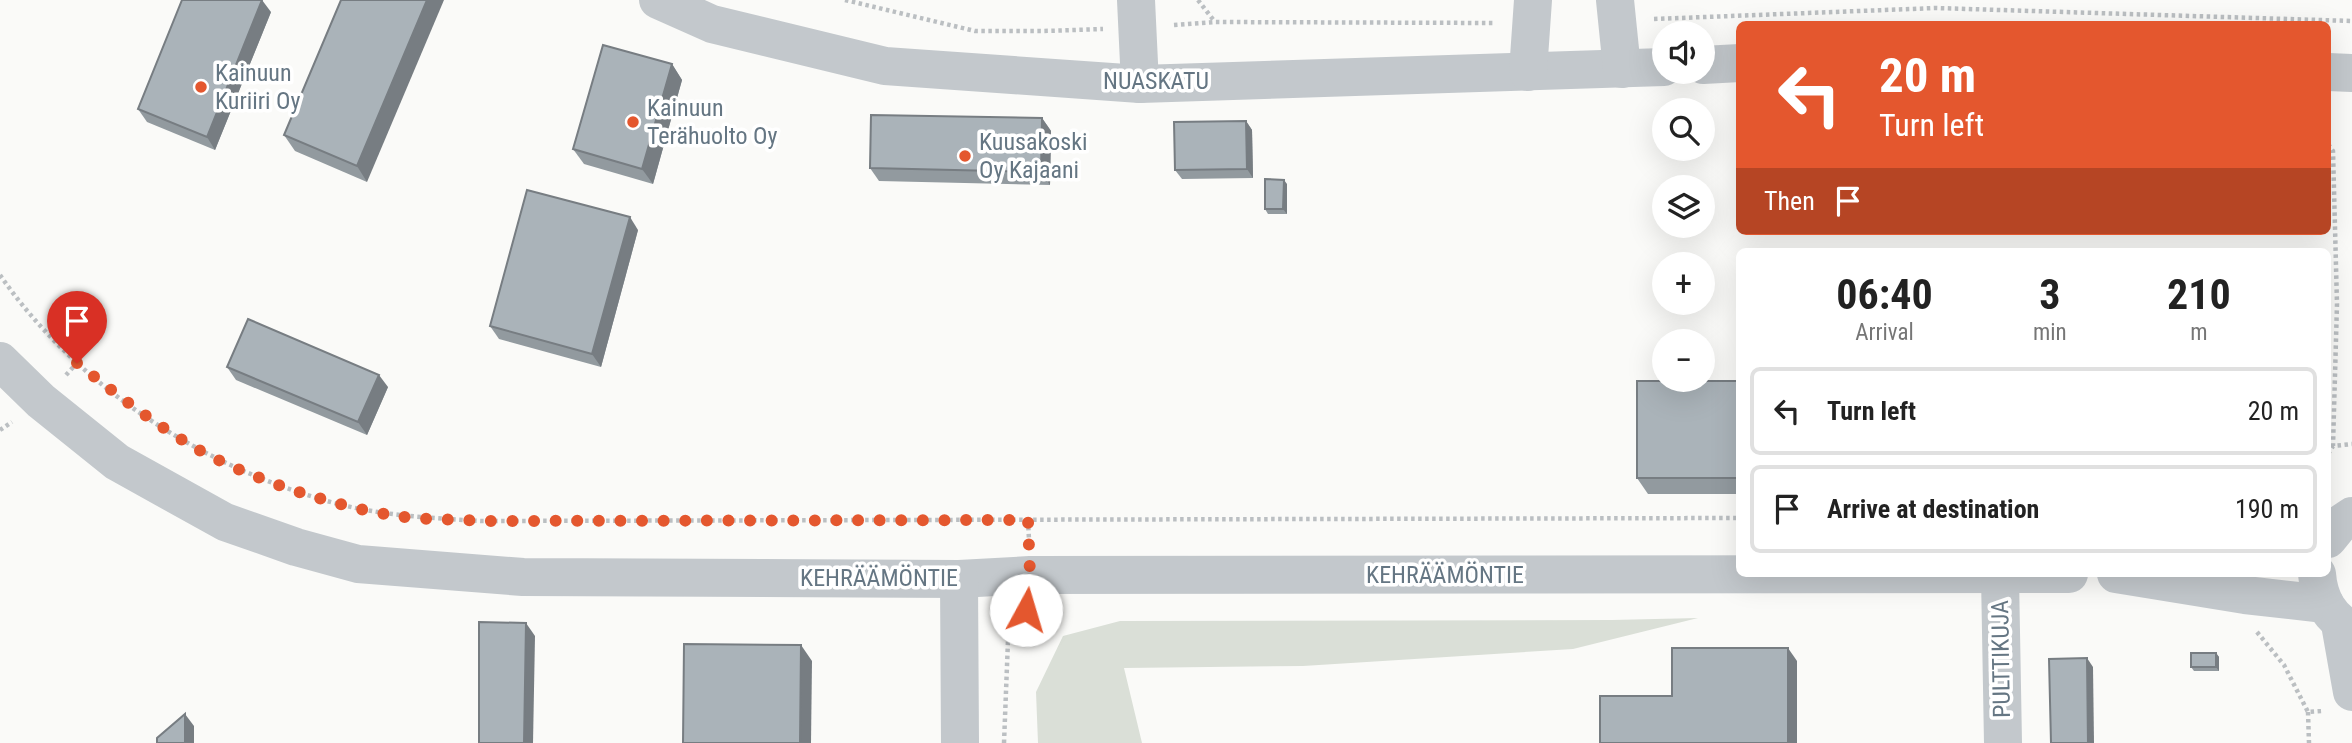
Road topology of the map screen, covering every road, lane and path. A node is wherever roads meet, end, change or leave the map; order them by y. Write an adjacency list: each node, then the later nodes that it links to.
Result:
1 (658, 0): 18 (street, NUASKATU)
2 (1136, 0): 18 (street)
3 (1198, 0): 10 (path)
4 (1533, 0): 15 (street)
5 (1615, 0): 14 (street)
6 (2295, 21): 7 (path)
7 (2331, 21)
8 (2331, 21): 9 (path)
9 (2352, 21)
10 (1215, 22)
11 (1736, 63): 12 (street)
12 (1715, 64)
13 (1652, 67): 14 (street, NUASKATU)
14 (1622, 69): 15 (street, NUASKATU)
15 (1528, 72): 18 (street, NUASKATU)
16 (2331, 72): 17 (street)
17 (2352, 73)
18 (1140, 84)
19 (2331, 148): 23 (path)
20 (0, 275): 26 (path)
21 (0, 361): 31 (street, KEHRÄÄMÖNTIE)
22 (2352, 444): 23 (path)
23 (2333, 446): 24 (path)
24 (2331, 449)
25 (1736, 518): 26 (path)
26 (1028, 520): 27 (path)
27 (1030, 575): 28 (street, KEHRÄÄMÖNTIE); 31 (street, KEHRÄÄMÖNTIE); 37 (path)
28 (1736, 576)
29 (2000, 577): 38 (street, PULTTIKUJA)
30 (2134, 577): 32 (street)
31 (959, 579): 36 (street)
32 (2245, 595): 33 (street); 35 (path)
33 (2333, 608): 34 (street)
34 (2341, 702): 35 (path)
35 (2308, 712): 39 (path)
36 (960, 743)
37 (1004, 743)
38 (2003, 743)
39 (2309, 743)

